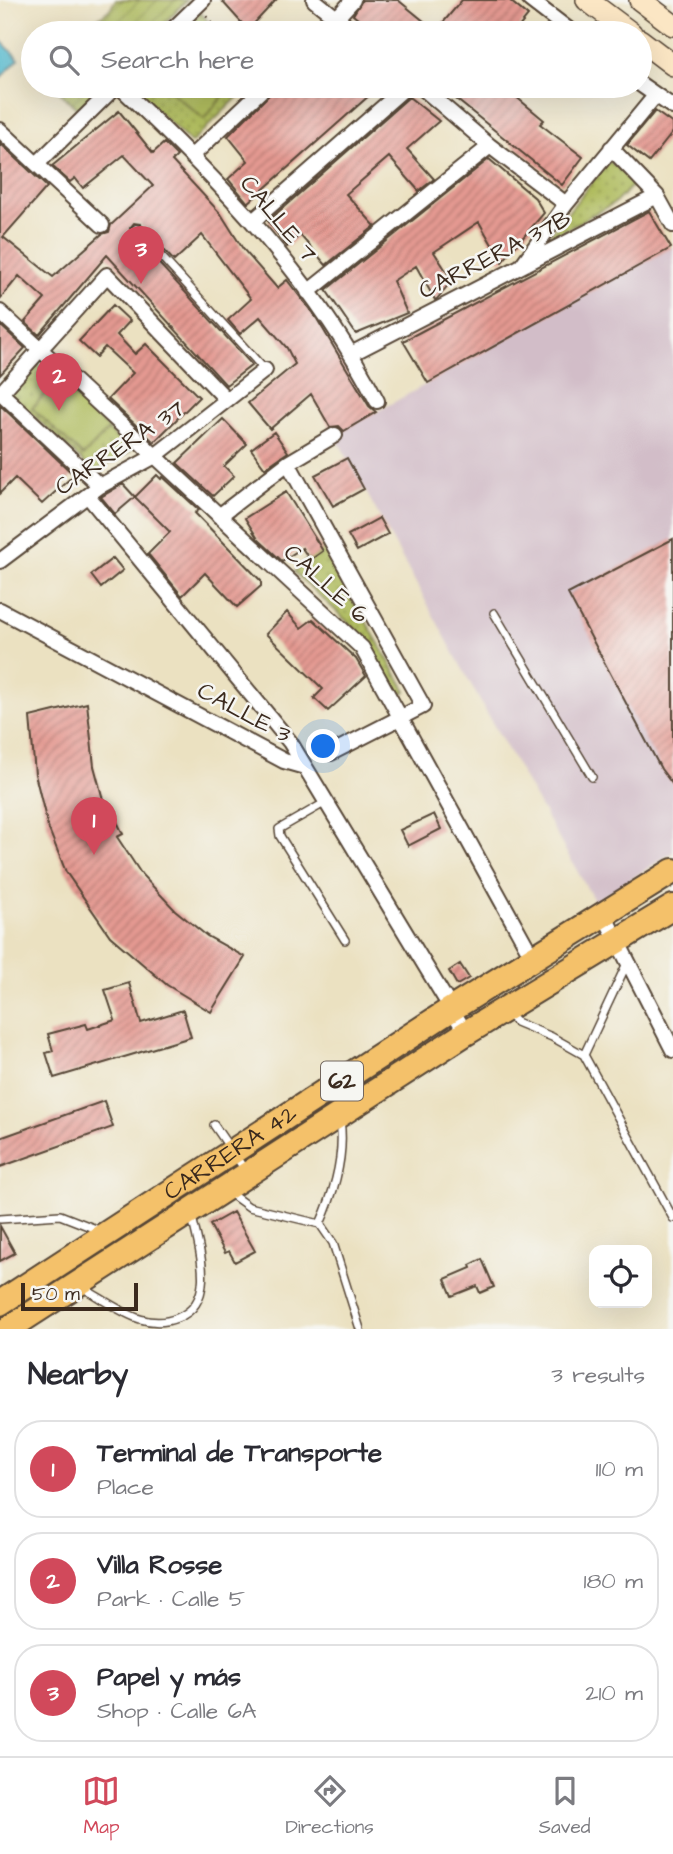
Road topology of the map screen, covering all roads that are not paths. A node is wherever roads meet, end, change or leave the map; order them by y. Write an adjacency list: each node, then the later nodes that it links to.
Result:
1 (314, 0): 7 (street)
2 (352, 0): 7 (street)
3 (530, 0): 10 (street)
4 (587, 0): 11 (main road)
5 (640, 0): 12 (main road)
6 (200, 3): 8 (street)
7 (338, 19): 9 (street)
8 (181, 21)
9 (340, 21)
10 (557, 21)
11 (615, 21)
12 (673, 25)
13 (652, 49): 14 (main road)
14 (673, 65)
15 (652, 94): 16 (street)
16 (655, 96): 22 (street); 25 (street)
17 (106, 98): 27 (street)
18 (131, 98): 26 (street, CALLE 7)
19 (253, 98): 26 (street)
20 (393, 98): 30 (street)
21 (434, 98): 24 (street)
22 (673, 107)
23 (0, 130): 27 (street)
24 (490, 146): 29 (street); 35 (street)
25 (611, 148): 28 (street); 29 (street)
26 (193, 155): 30 (street, CALLE 7)
27 (37, 164): 31 (street)
28 (657, 196): 32 (street); 34 (street, CARRERA 37B)
29 (566, 204): 34 (street)
30 (253, 220): 35 (street, CALLE 7)
31 (102, 225)
32 (673, 225)
33 (136, 229): 39 (lane)
34 (519, 269): 38 (street, CARRERA 37B)
35 (308, 292): 38 (street, CALLE 7)
36 (0, 312): 37 (street, CALLE 6)
37 (40, 349): 40 (street); 41 (street); 44 (street, CALLE 6)
38 (353, 353): 42 (street, CALLE 7)
39 (265, 370): 41 (street, CARRERA 37)
40 (1, 393): 46 (street)
41 (228, 400): 44 (street, CARRERA 37)
42 (377, 401)
43 (335, 435): 45 (street)
44 (155, 456): 46 (street, CARRERA 37); 48 (street, CALLE 6)
45 (288, 463): 48 (street); 52 (street)
46 (100, 486): 47 (street, CARRERA 37)
47 (88, 496): 49 (street, CARRERA 37); 54 (street)
48 (219, 516): 52 (street, CALLE 6)
49 (0, 561)
50 (0, 610): 54 (street, CALLE 3)
51 (494, 613): 55 (lane)
52 (404, 718): 53 (street); 62 (street, CALLE 6)
53 (331, 753)
54 (305, 767): 56 (street, CALLE 3)
55 (592, 777)
56 (326, 802): 60 (lane); 63 (street, CALLE 3)
57 (673, 871): 59 (highway, CARRERA 42 / 62)
58 (673, 907): 61 (highway, CARRERA 42 / 62)
59 (604, 915): 61 (street); 62 (highway, CARRERA 42 / 62)
60 (345, 940)
61 (623, 952): 64 (highway, CARRERA 42 / 62); 66 (street); 67 (lane)
62 (533, 958): 63 (highway, CARRERA 42 / 62)
63 (450, 1010): 65 (street, CALLE 3); 70 (highway, CARRERA 42 / 62)
64 (503, 1010): 65 (highway, CARRERA 42 / 62); 67 (lane)
65 (466, 1033): 68 (highway, CARRERA 42 / 62)
66 (673, 1050)
67 (584, 1055): 75 (lane)
68 (340, 1114): 71 (highway, CARRERA 42 / 62); 77 (lane)
69 (214, 1125): 70 (lane)
70 (234, 1153): 71 (lane); 74 (highway, CARRERA 42 / 62)
71 (248, 1174): 72 (highway, CARRERA 42 / 62)
72 (225, 1189): 73 (highway, CARRERA 42 / 62); 77 (lane)
73 (191, 1211): 79 (highway, CARRERA 42 / 62); 80 (lane)
74 (139, 1214): 78 (highway, CARRERA 42 / 62); 79 (lane)
75 (673, 1218)
76 (0, 1219): 78 (lane)
77 (320, 1224): 83 (lane)
78 (107, 1235): 81 (highway, CARRERA 42 / 62)
79 (152, 1236): 80 (highway, CARRERA 42 / 62)
80 (76, 1284): 82 (highway, CARRERA 42 / 62)
81 (0, 1303)
82 (8, 1329)
83 (360, 1329)

